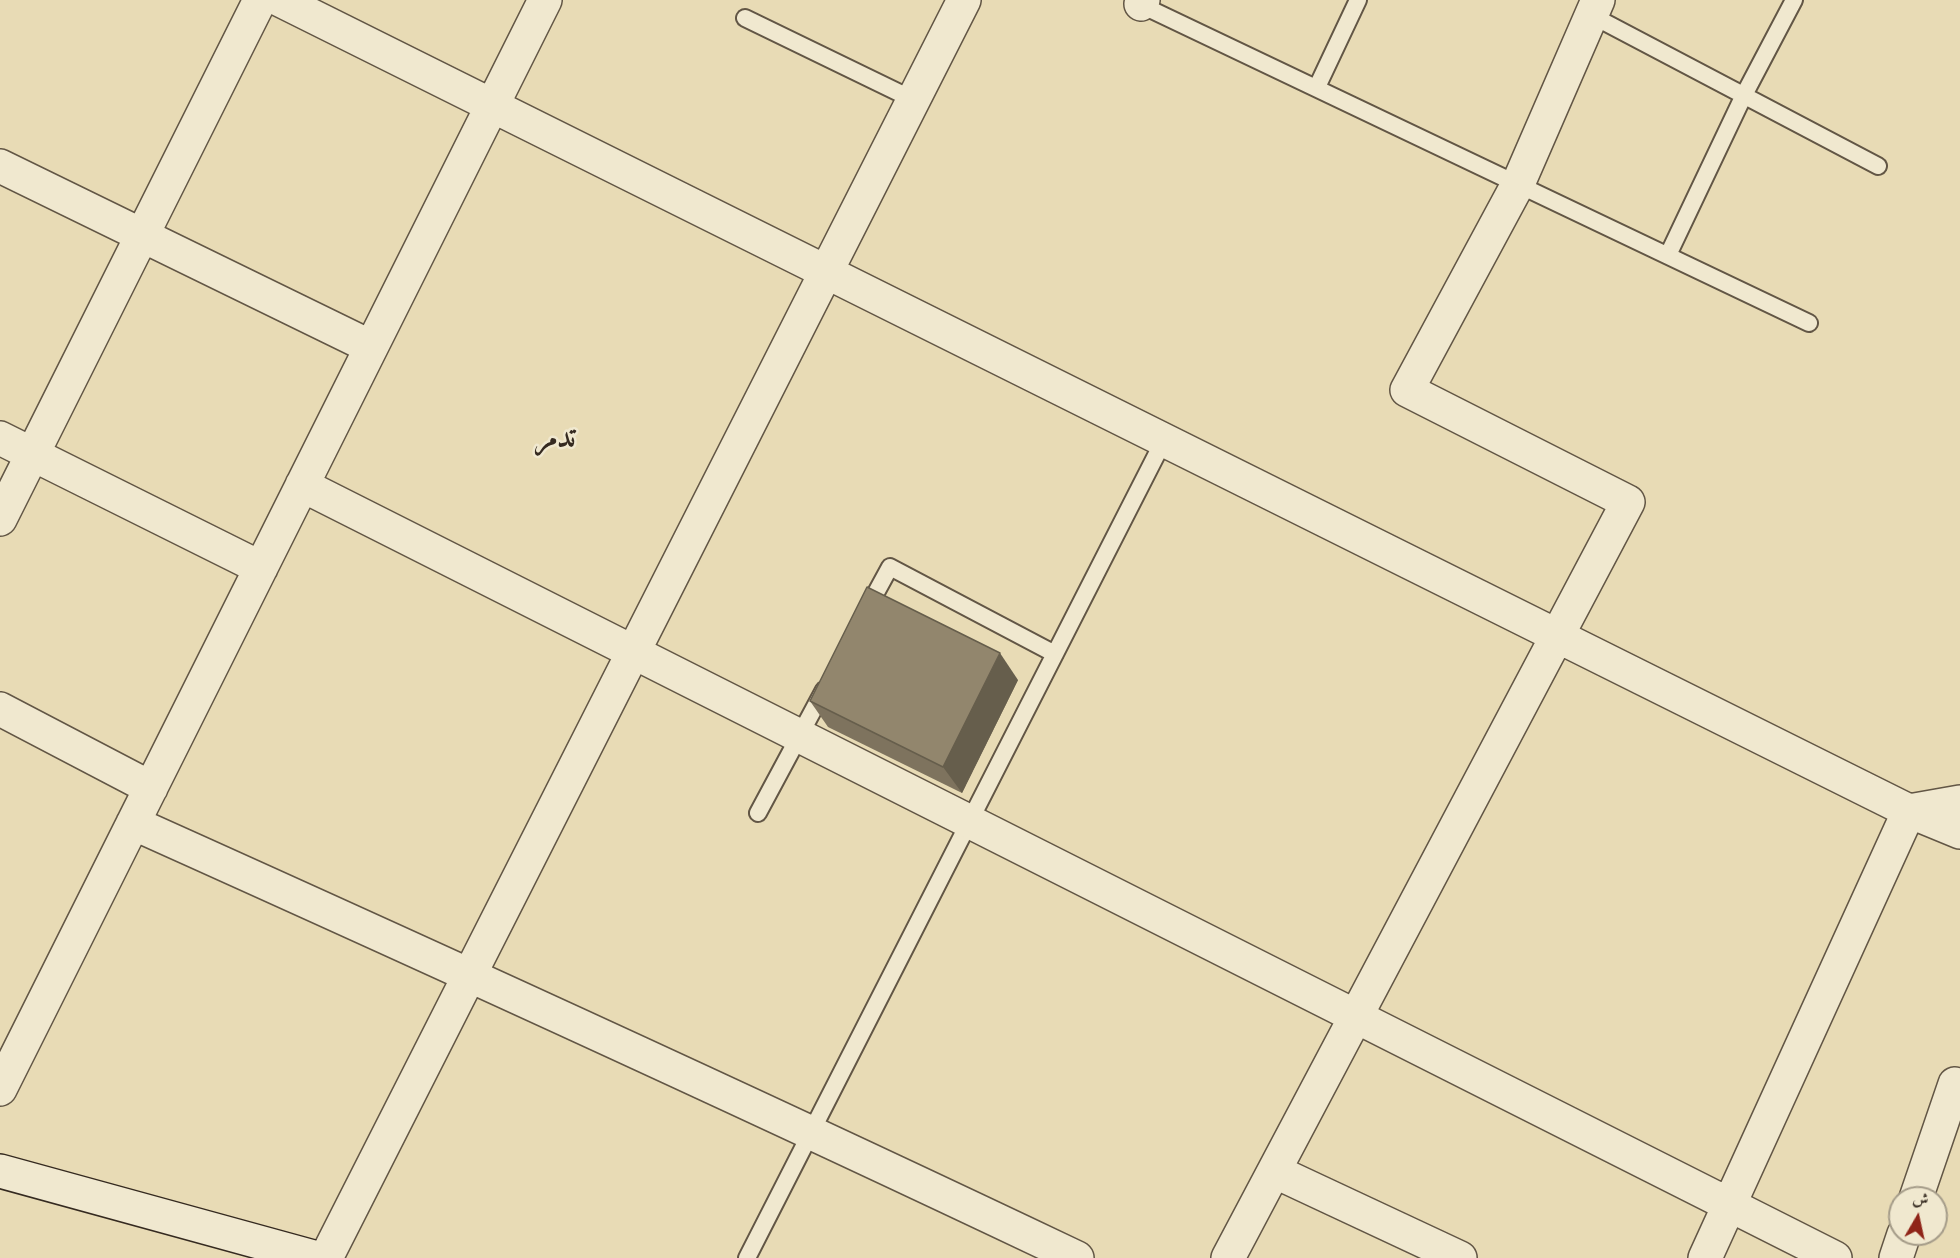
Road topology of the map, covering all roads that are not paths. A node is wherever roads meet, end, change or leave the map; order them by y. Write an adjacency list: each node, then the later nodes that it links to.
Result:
1 (260, 0): 17 (street)
2 (280, 0): 13 (street)
3 (545, 0): 13 (street)
4 (964, 0): 12 (street)
5 (1358, 0): 10 (lane)
6 (1794, 0): 11 (lane)
7 (1138, 1): 10 (lane)
8 (1594, 7): 11 (lane); 16 (street)
9 (745, 18): 12 (lane)
10 (1317, 87): 16 (lane)
11 (1744, 95): 15 (lane); 18 (lane)
12 (914, 100): 19 (street)
13 (492, 106): 19 (street); 21 (street)
14 (0, 166): 17 (street)
15 (1878, 166)
16 (1518, 184): 18 (lane); 29 (street)
17 (142, 236): 21 (street); 24 (street)
18 (1668, 255): 20 (lane)
19 (826, 272): 23 (street); 30 (street)
20 (1809, 323)
21 (371, 347): 25 (street)
22 (0, 438): 24 (street)
23 (1164, 440): 29 (street); 31 (lane)
24 (33, 454): 26 (street); 27 (street)
25 (302, 485): 27 (street); 30 (street)
26 (0, 519)
27 (261, 568): 35 (street)
28 (856, 630): 31 (lane)
29 (1557, 635): 37 (street); 43 (street)
30 (633, 652): 34 (street); 42 (street)
31 (1055, 654): 39 (lane)
32 (833, 672): 34 (lane)
33 (0, 709): 35 (street)
34 (800, 736): 38 (lane); 39 (street)
35 (151, 788): 40 (street)
36 (1960, 802): 37 (street)
37 (1909, 811): 41 (street); 50 (street)
38 (758, 813)
39 (970, 822): 43 (street); 46 (lane)
40 (133, 823): 42 (street); 45 (street)
41 (1960, 832)
42 (470, 974): 46 (street); 52 (street)
43 (1356, 1016): 48 (street); 50 (street)
44 (1955, 1084): 49 (street)
45 (0, 1089)
46 (812, 1132): 53 (lane); 54 (street)
47 (0, 1171): 51 (street)
48 (1274, 1171): 55 (street); 56 (street)
49 (1920, 1186)
50 (1728, 1204): 57 (street); 58 (street)
51 (317, 1258)
52 (326, 1258)
53 (747, 1258)
54 (1077, 1258)
55 (1228, 1258)
56 (1460, 1258)
57 (1705, 1258)
58 (1835, 1258)

